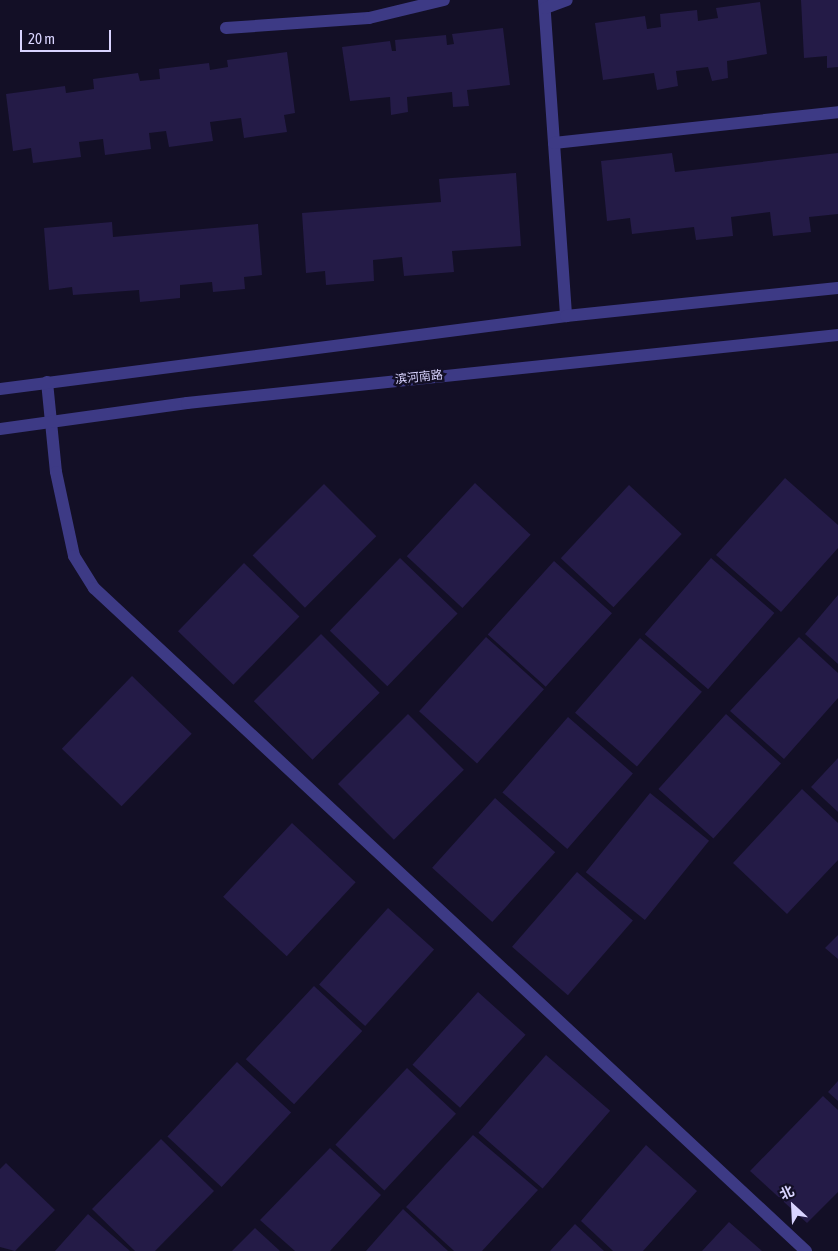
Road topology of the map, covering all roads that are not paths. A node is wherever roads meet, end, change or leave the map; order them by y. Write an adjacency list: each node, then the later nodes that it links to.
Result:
1 (444, 0): 4 (street)
2 (567, 0): 3 (street)
3 (545, 4): 6 (street)
4 (226, 28)
5 (838, 112): 6 (street)
6 (554, 143): 8 (street)
7 (838, 288): 8 (street)
8 (566, 316): 10 (street)
9 (838, 335): 12 (street, 滨河南路)
10 (47, 382): 11 (street); 12 (street)
11 (0, 389)
12 (51, 422): 13 (street, 滨河南路); 14 (street)
13 (0, 429)
14 (806, 1251)

